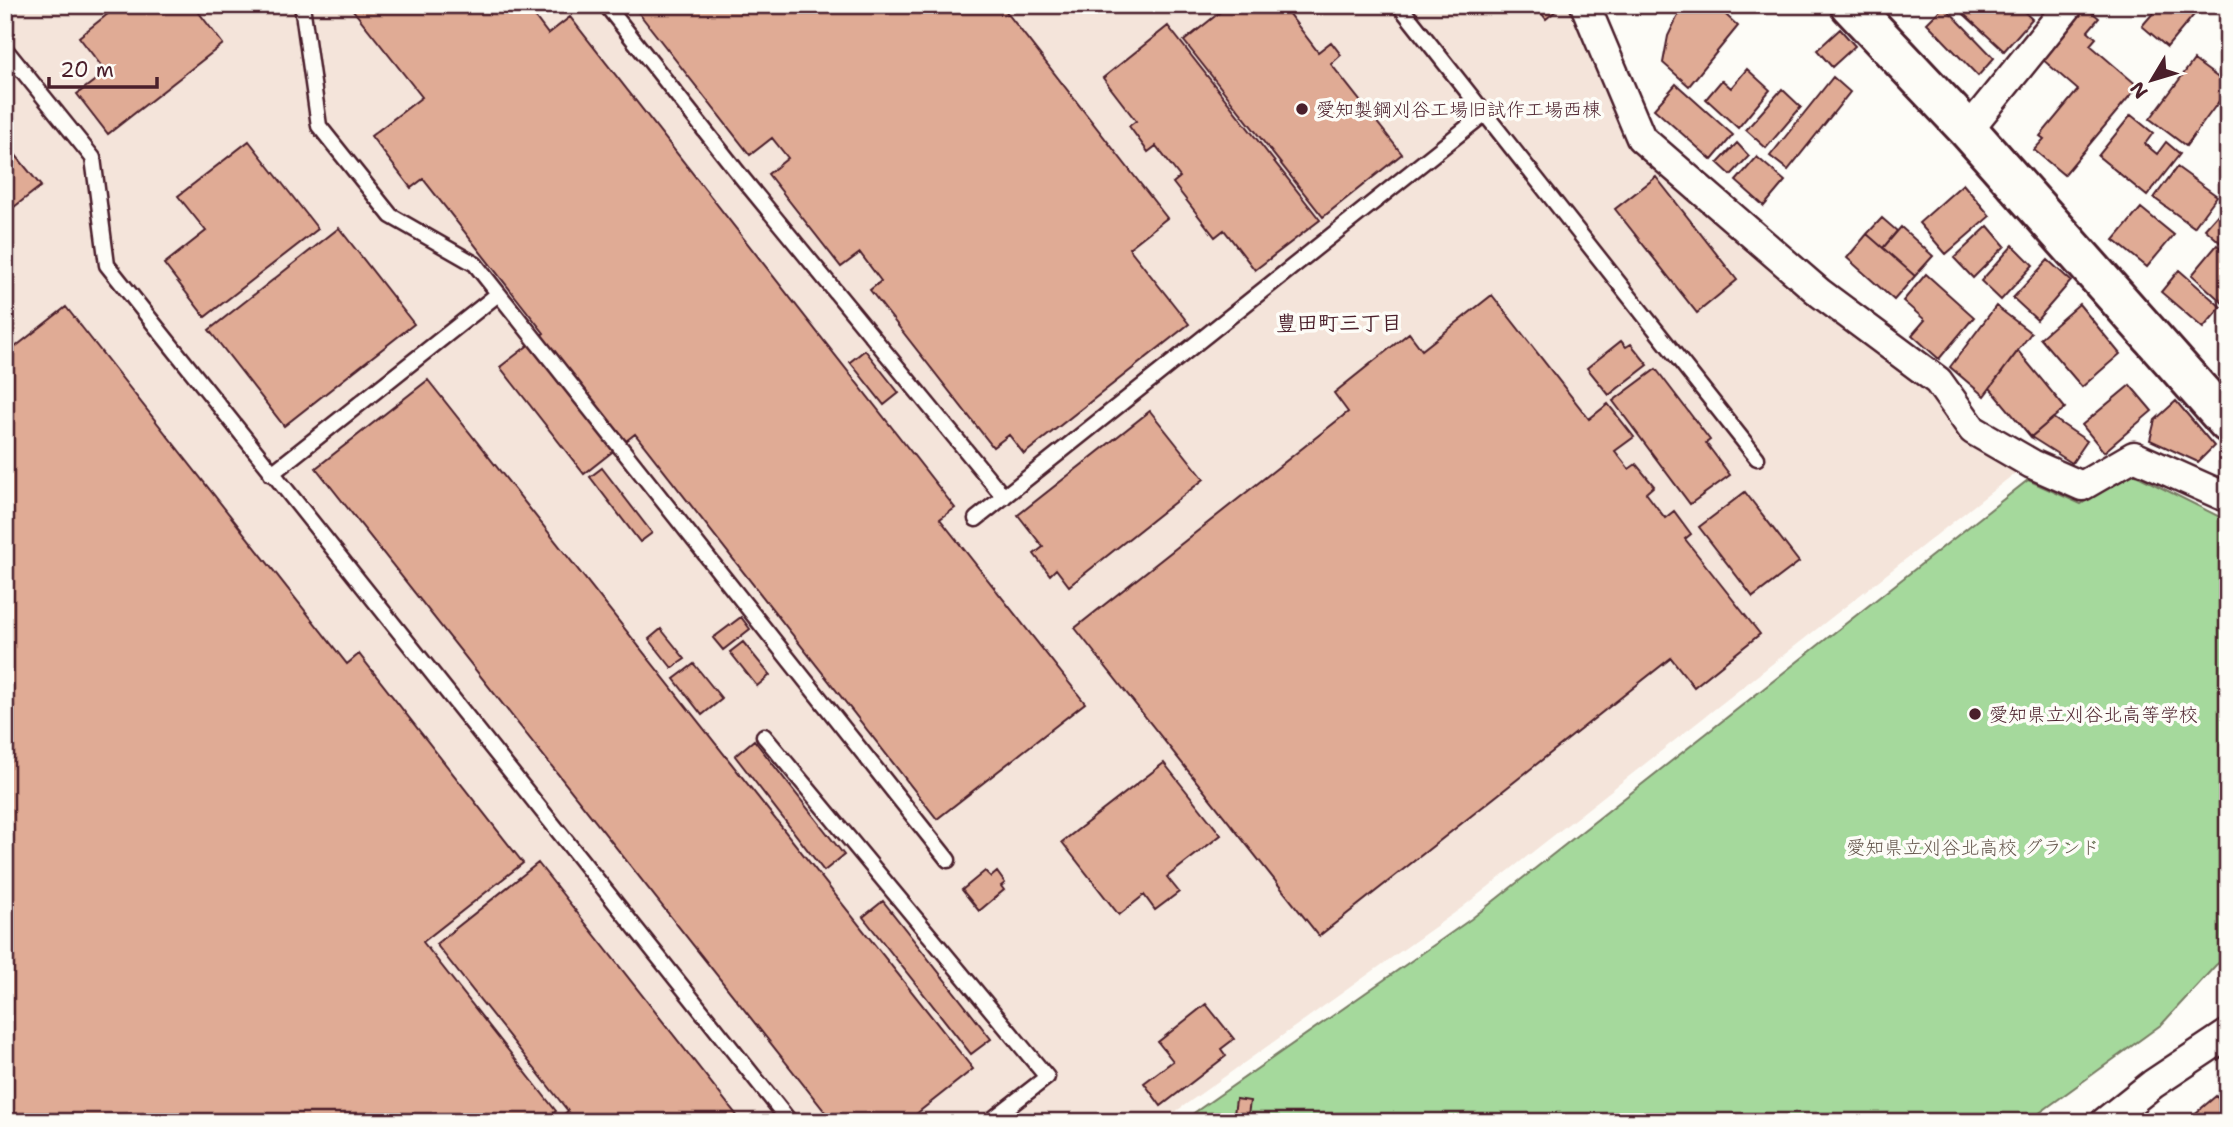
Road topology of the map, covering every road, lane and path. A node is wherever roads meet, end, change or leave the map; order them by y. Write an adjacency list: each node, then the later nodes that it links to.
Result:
1 (302, 5): 10 (lane)
2 (606, 5): 14 (lane)
3 (1399, 5): 8 (lane)
4 (1585, 5): 15 (street)
5 (1850, 5): 9 (street)
6 (2069, 5): 9 (street)
7 (5, 49): 13 (lane)
8 (1484, 114): 12 (lane); 14 (lane)
9 (1968, 130): 11 (street)
10 (498, 294): 13 (lane); 18 (lane)
11 (2228, 423)
12 (1757, 458)
13 (271, 474): 20 (lane)
14 (1004, 498): 16 (lane)
15 (2228, 498)
16 (976, 519)
17 (764, 736): 21 (lane)
18 (948, 860)
19 (2228, 1034): 22 (street)
20 (790, 1122)
21 (989, 1122)
22 (2105, 1122)

